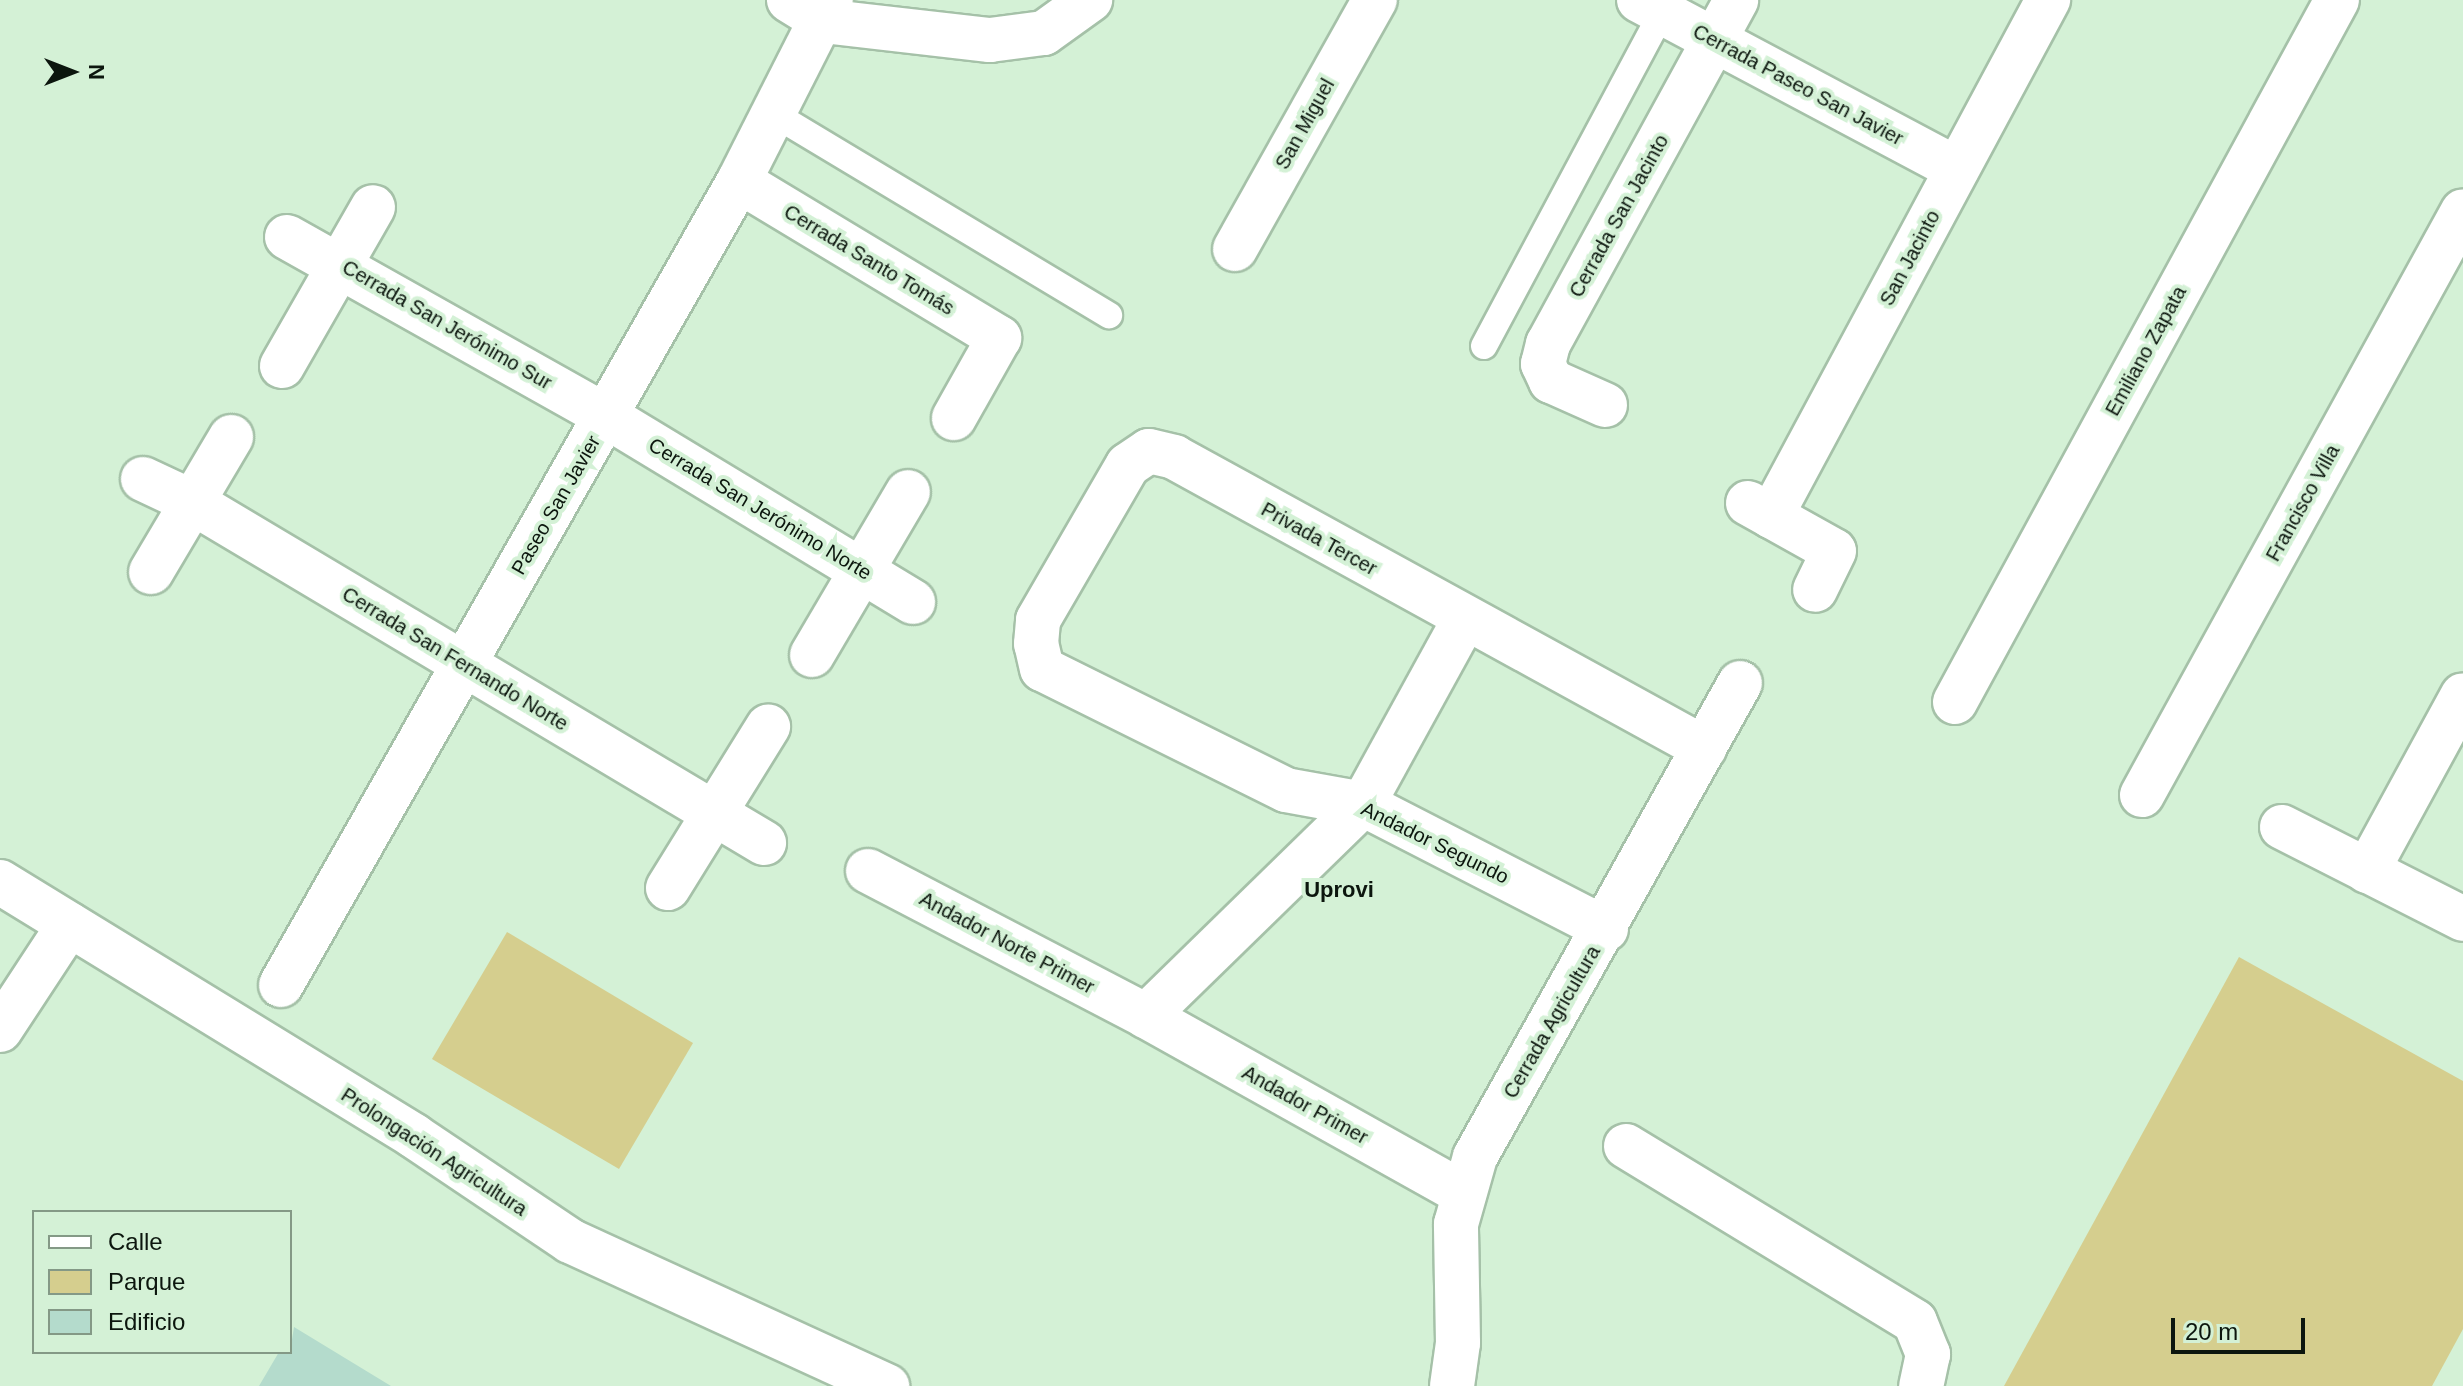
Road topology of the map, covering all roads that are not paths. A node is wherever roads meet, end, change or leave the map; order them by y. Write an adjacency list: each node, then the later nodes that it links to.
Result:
1 (1090, 0): 8 (street, Paseo San Javier)
2 (1375, 0): 16 (street, San Miguel)
3 (1736, 0): 9 (street, Cerrada San Jacinto)
4 (2048, 0): 11 (street, San Jacinto)
5 (2337, 0): 38 (street, Emiliano Zapata)
6 (1651, 6): 9 (street, Cerrada Paseo San Javier); 19 (lane)
7 (814, 7): 8 (street, Paseo San Javier); 10 (street, Paseo San Javier)
8 (870, 12)
9 (1714, 42): 11 (street, Cerrada Paseo San Javier); 21 (street, Cerrada San Jacinto)
10 (774, 114): 12 (street, Paseo San Javier); 18 (lane)
11 (1957, 169): 30 (street, San Jacinto)
12 (739, 181): 22 (street, Paseo San Javier); 23 (street, Cerrada Santo Tomás)
13 (373, 207): 17 (street)
14 (2463, 211): 41 (street, Francisco Villa)
15 (287, 237): 17 (street, Cerrada San Jerónimo Sur)
16 (1235, 249)
17 (341, 264): 20 (street); 22 (street, Cerrada San Jerónimo Sur)
18 (1109, 315)
19 (1484, 346)
20 (282, 366)
21 (1605, 405)
22 (606, 416): 29 (street, Cerrada San Jerónimo Norte); 34 (street, Paseo San Javier)
23 (954, 418)
24 (231, 437): 27 (street)
25 (143, 479): 27 (street, Cerrada San Fernando Norte)
26 (908, 492): 29 (street)
27 (192, 502): 28 (street); 34 (street, Cerrada San Fernando Norte)
28 (151, 572)
29 (864, 572): 31 (street, Cerrada San Jerónimo Norte); 33 (street)
30 (1815, 590)
31 (913, 602)
32 (1464, 620): 35 (street, Privada Tercer); 40 (street, Privada Tercer); 42 (street)
33 (812, 655)
34 (464, 665): 43 (street, Cerrada San Fernando Norte); 53 (street, Paseo San Javier)
35 (1042, 669): 42 (street, Andador Segundo)
36 (1740, 683): 40 (street, Cerrada Agricultura)
37 (2463, 695): 47 (street)
38 (1955, 702)
39 (768, 727): 43 (street)
40 (1704, 748): 52 (street, Cerrada Agricultura)
41 (2142, 795)
42 (1363, 804): 52 (street, Andador Segundo); 54 (street)
43 (714, 815): 45 (street, Cerrada San Fernando Norte); 49 (street)
44 (2282, 827): 47 (street)
45 (764, 843)
46 (868, 871): 54 (street, Andador Norte Primer)
47 (2367, 871): 50 (street)
48 (0, 882): 51 (street, Prolongación Agricultura)
49 (668, 888)
50 (2463, 919)
51 (69, 925): 55 (street); 58 (street, Prolongación Agricultura)
52 (1606, 929): 57 (street, Cerrada Agricultura)
53 (281, 985)
54 (1146, 1016): 57 (street, Andador Primer)
55 (0, 1030)
56 (1626, 1146): 60 (street)
57 (1464, 1194): 59 (street, Cerrada Agricultura)
58 (887, 1386)
59 (1452, 1386)
60 (1921, 1386)

